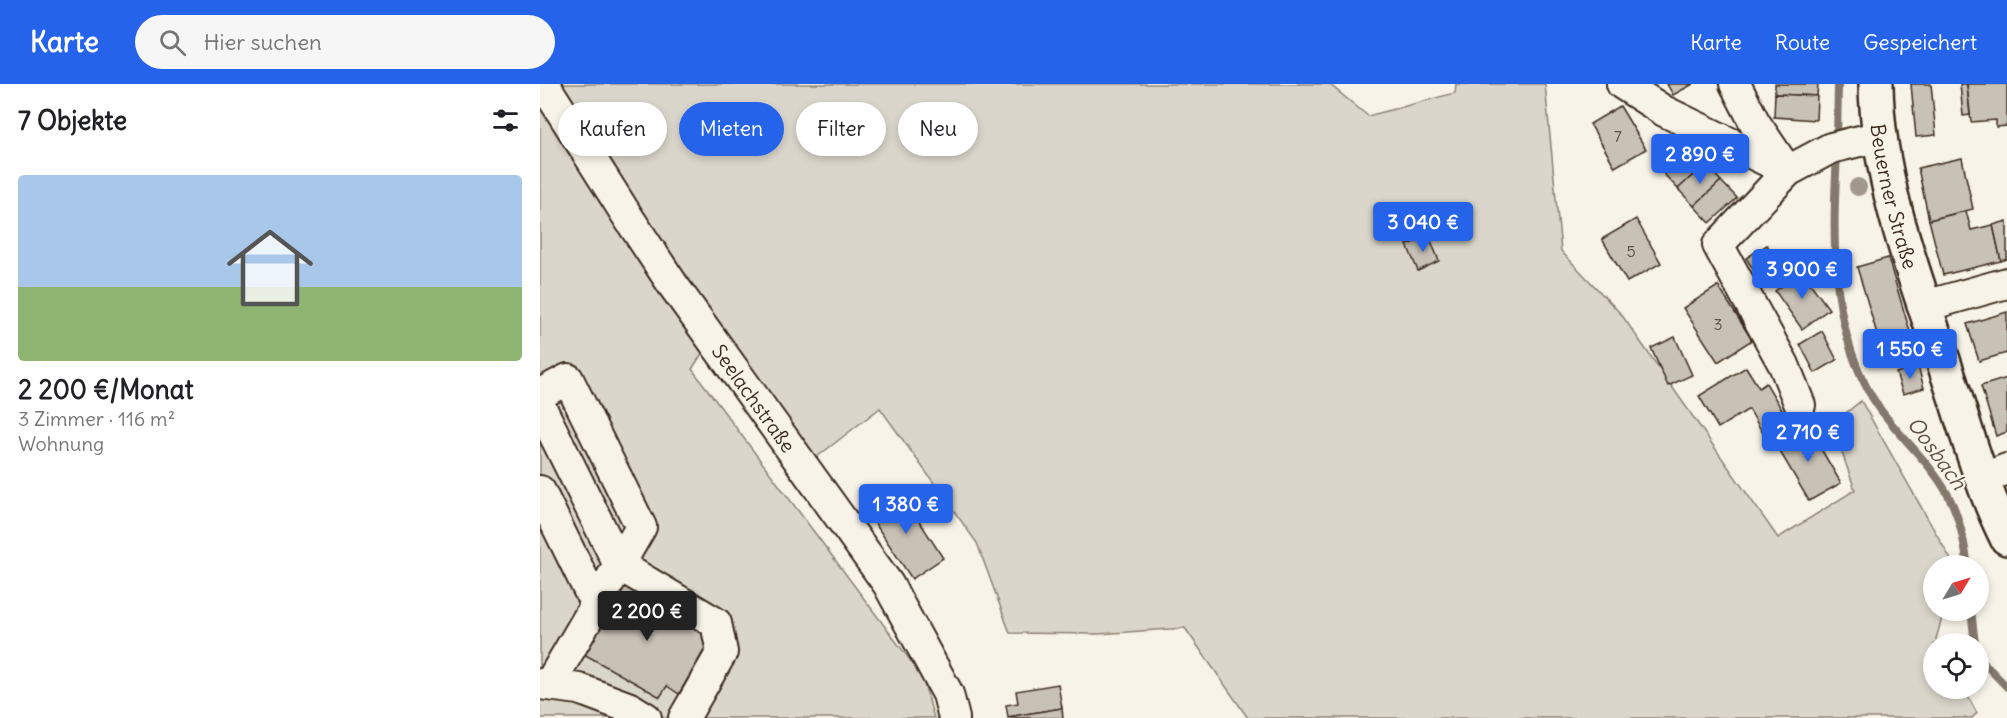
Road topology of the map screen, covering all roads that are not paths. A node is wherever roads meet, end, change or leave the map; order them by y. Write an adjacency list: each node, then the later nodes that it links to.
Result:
1 (544, 84): 26 (street, Seelachstraße)
2 (1622, 84): 6 (street)
3 (1735, 84): 6 (street)
4 (1876, 84): 5 (main road, Beuerner Straße)
5 (1855, 142): 6 (street); 8 (main road, Beuerner Straße)
6 (1788, 171): 10 (street)
7 (2007, 283): 8 (street)
8 (1925, 306): 14 (main road, Beuerner Straße)
9 (540, 394): 12 (street)
10 (1800, 405)
11 (540, 406): 13 (street)
12 (601, 447): 13 (street); 17 (street)
13 (569, 464): 15 (street); 18 (street)
14 (1995, 474): 19 (main road, Beuerner Straße)
15 (540, 479)
16 (540, 491): 20 (street)
17 (634, 512): 18 (street); 21 (street)
18 (601, 528): 20 (street); 21 (street)
19 (2007, 538)
20 (567, 546): 22 (street)
21 (619, 565): 22 (street); 25 (street)
22 (596, 605): 23 (street)
23 (545, 684): 24 (street)
24 (646, 718)
25 (684, 718)
26 (954, 718)

